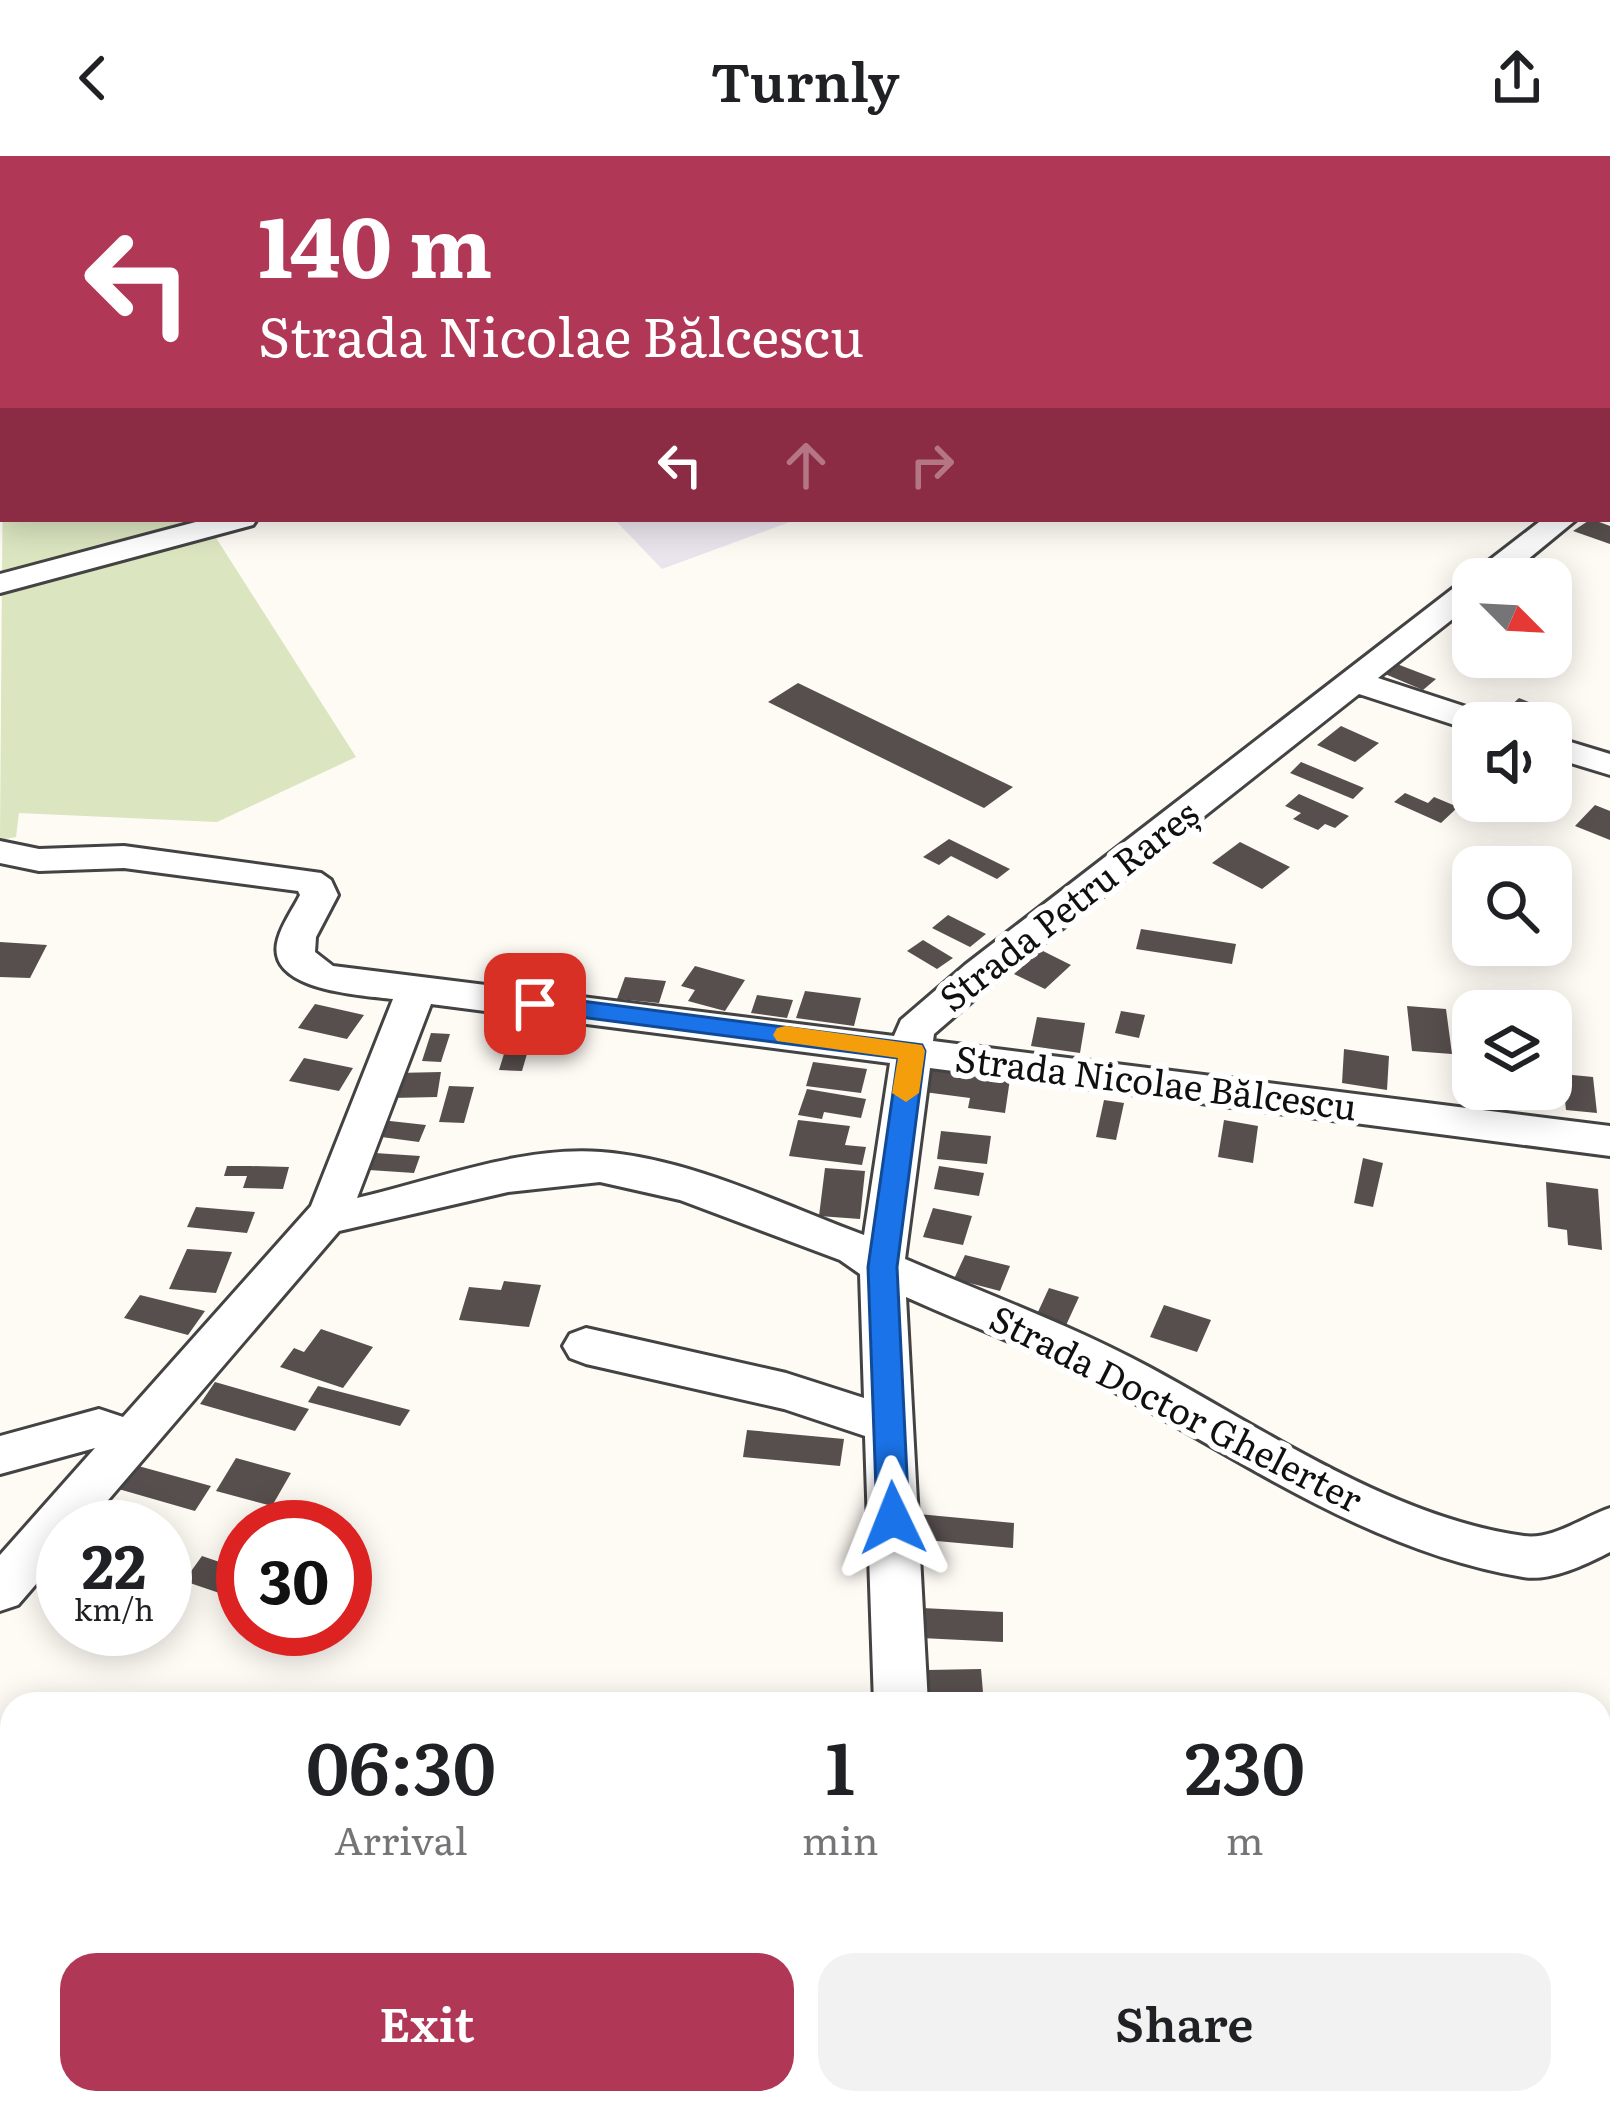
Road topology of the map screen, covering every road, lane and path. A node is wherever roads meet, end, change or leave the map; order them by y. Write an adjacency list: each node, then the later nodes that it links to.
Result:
1 (231, 522): 4 (street)
2 (1558, 522): 3 (street)
3 (1512, 558)
4 (0, 584)
5 (1452, 605): 6 (street, Strada Petru Rareș)
6 (1354, 681): 7 (street); 12 (street, Strada Petru Rareș)
7 (1452, 713)
8 (1572, 753): 9 (street)
9 (1610, 765)
10 (0, 852): 11 (street, Strada Nicolae Bălcescu)
11 (416, 990): 12 (street, Strada Nicolae Bălcescu); 14 (street)
12 (912, 1051): 13 (street, Strada Nicolae Bălcescu); 15 (street, Strada Petru Rareș)
13 (1610, 1142)
14 (330, 1213): 15 (street, Strada Doctor Ghelerter); 18 (street)
15 (882, 1267): 17 (street, Strada Petru Rareș); 20 (street, Strada Doctor Ghelerter)
16 (586, 1346): 17 (street)
17 (890, 1425): 22 (street, Strada Petru Rareș)
18 (130, 1439): 19 (street); 21 (street)
19 (0, 1455)
20 (1610, 1528)
21 (0, 1590)
22 (901, 1692)

